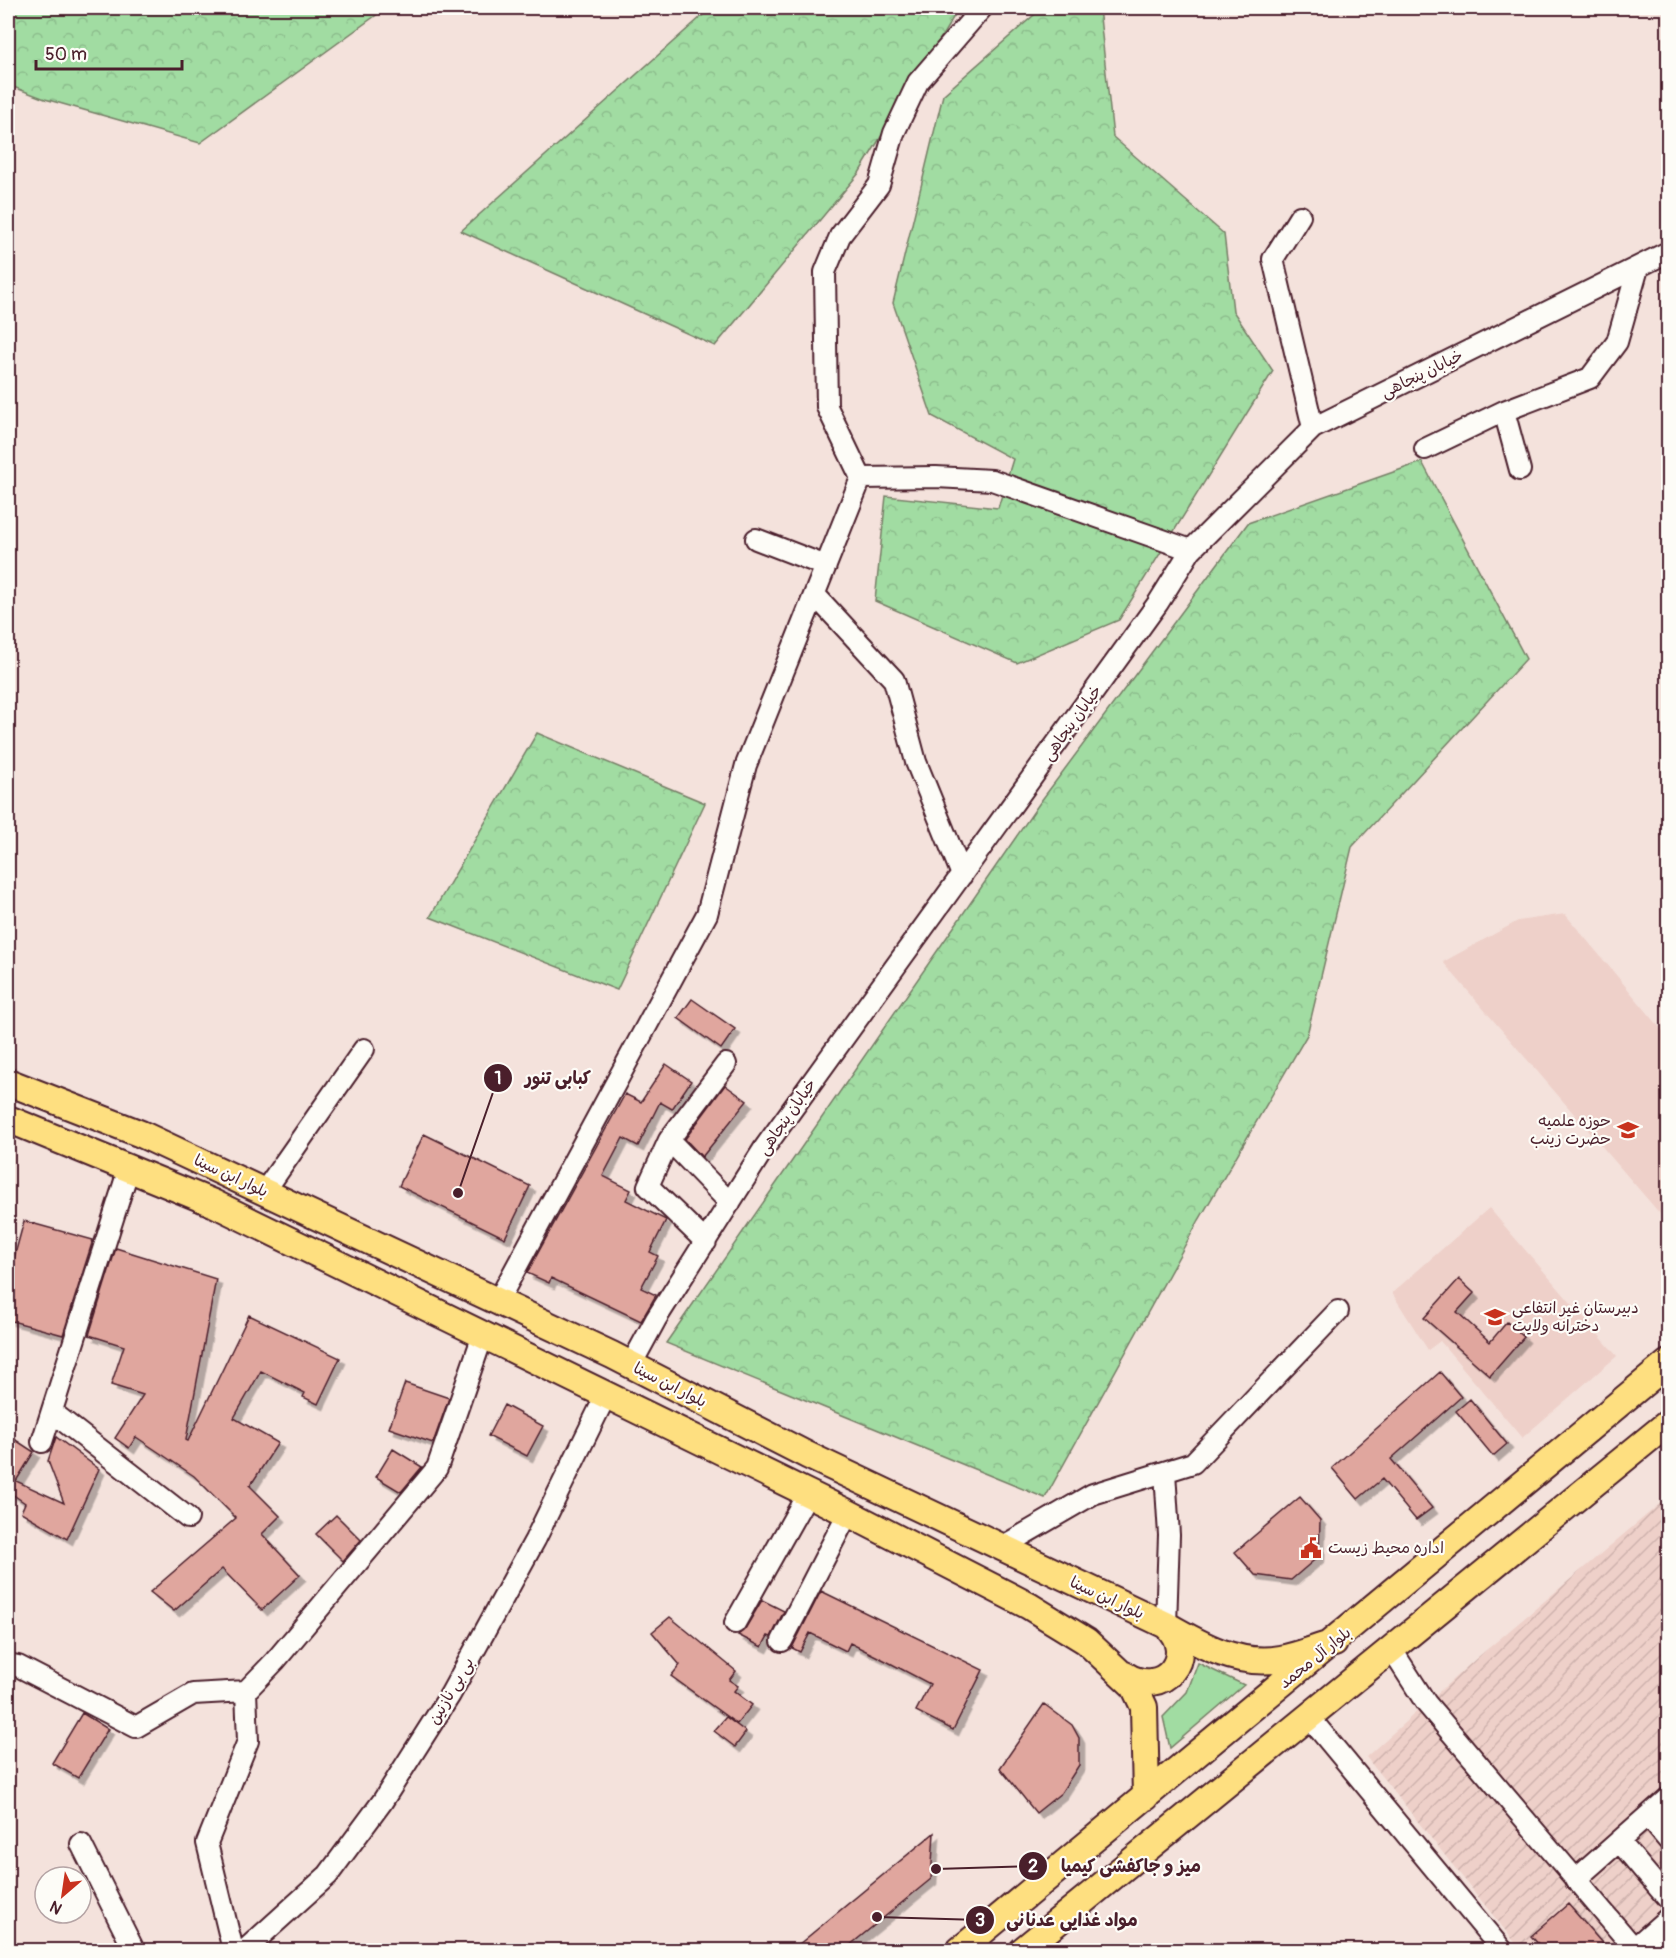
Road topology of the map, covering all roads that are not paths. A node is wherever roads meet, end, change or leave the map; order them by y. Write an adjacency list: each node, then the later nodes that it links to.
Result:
1 (982, 8): 9 (street)
2 (1299, 216): 6 (street)
3 (1668, 252): 4 (street, خیابان پنجاهی)
4 (1638, 268): 5 (street); 6 (street, خیابان پنجاهی)
5 (1504, 411): 7 (street); 8 (street)
6 (1313, 428): 11 (street, خیابان پنجاهی)
7 (1425, 449)
8 (1520, 470)
9 (861, 478): 11 (street); 12 (street)
10 (756, 538): 12 (street)
11 (1191, 550): 14 (street, خیابان پنجاهی)
12 (826, 566): 13 (street)
13 (815, 595): 14 (street); 24 (street)
14 (962, 874): 22 (street, خیابان پنجاهی)
15 (364, 1049): 21 (street)
16 (726, 1064): 19 (street)
17 (8, 1082): 21 (main road, بلوار ابن سینا)
18 (8, 1119): 20 (main road, بلوار ابن سینا)
19 (669, 1140): 22 (street); 23 (street)
20 (129, 1167): 26 (main road, بلوار ابن سینا); 30 (street)
21 (264, 1192): 24 (main road, بلوار ابن سینا)
22 (730, 1203): 23 (street, خیابان پنجاهی)
23 (706, 1242): 28 (street, خیابان پنجاهی)
24 (498, 1301): 28 (main road, بلوار ابن سینا)
25 (1338, 1311): 33 (street)
26 (483, 1335): 29 (main road, بلوار ابن سینا); 45 (street)
27 (1668, 1363): 41 (main road, بلوار آل محمد)
28 (630, 1365): 37 (main road, بلوار ابن سینا)
29 (606, 1395): 34 (main road, بلوار ابن سینا); 58 (street, بی بی نازنین)
30 (52, 1412): 32 (street); 36 (street)
31 (1668, 1423): 42 (main road)
32 (42, 1442)
33 (1165, 1472): 37 (street); 39 (street)
34 (808, 1494): 35 (main road, بلوار ابن سینا); 38 (street)
35 (848, 1513): 40 (street); 44 (main road, بلوار ابن سینا)
36 (188, 1518)
37 (1000, 1548): 39 (main road, بلوار ابن سینا)
38 (735, 1623)
39 (1166, 1625): 41 (main road, بلوار ابن سینا); 44 (main road)
40 (782, 1641)
41 (1334, 1643): 47 (main road, بلوار آل محمد)
42 (1392, 1650): 46 (main road); 53 (street)
43 (8, 1664): 45 (street)
44 (1125, 1675): 47 (main road, بلوار ابن سینا)
45 (246, 1691): 57 (street)
46 (1309, 1717): 60 (main road); 61 (street)
47 (1146, 1797): 59 (main road, بلوار آل محمد)
48 (1668, 1798): 49 (street)
49 (1648, 1816): 50 (street); 51 (street)
50 (1668, 1840)
51 (1620, 1841): 53 (street); 54 (street)
52 (81, 1844): 56 (street)
53 (1575, 1880): 55 (street)
54 (1668, 1899)
55 (1668, 1918)
56 (134, 1950)
57 (233, 1950)
58 (245, 1950)
59 (960, 1950)
60 (1023, 1950)
61 (1502, 1950)

